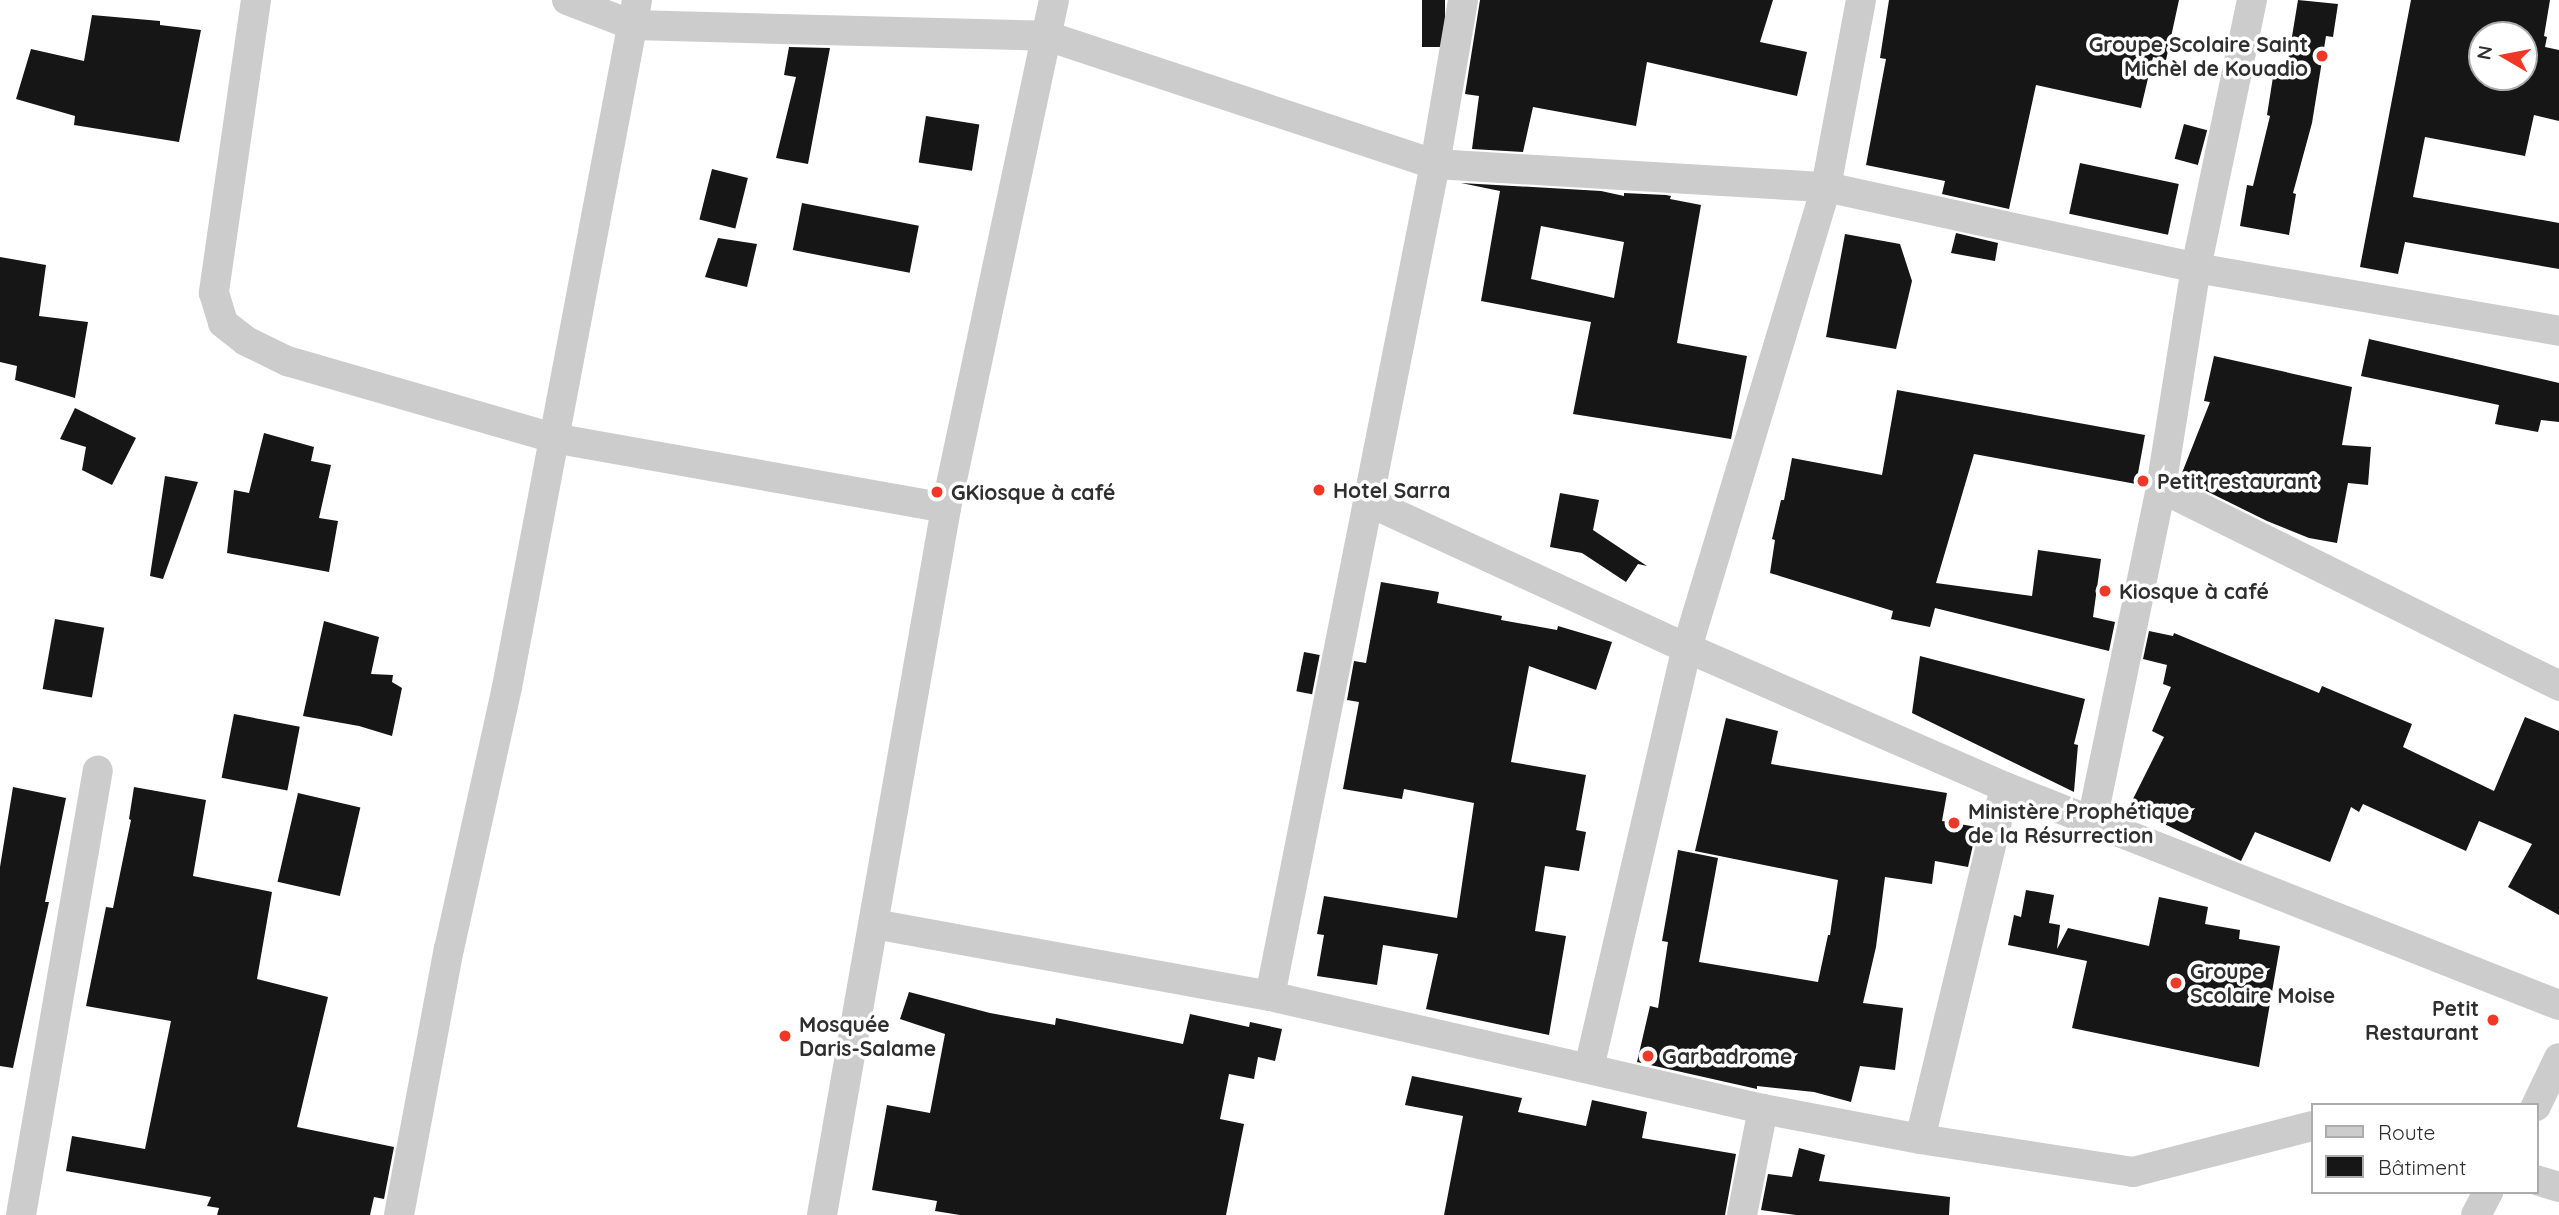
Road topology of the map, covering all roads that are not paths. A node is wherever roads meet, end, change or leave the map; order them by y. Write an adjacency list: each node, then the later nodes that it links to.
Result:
1 (256, 0): 13 (street)
2 (567, 0): 7 (street)
3 (1054, 0): 8 (street)
4 (1464, 0): 9 (street)
5 (1861, 0): 10 (street)
6 (2252, 0): 11 (street)
7 (634, 12): 8 (street); 13 (street)
8 (1047, 36): 9 (street); 16 (street)
9 (1435, 164): 10 (street); 15 (street)
10 (1826, 187): 11 (street); 17 (street)
11 (2196, 268): 12 (street); 14 (street)
12 (2559, 331)
13 (553, 438): 16 (street); 35 (street)
14 (2161, 488): 18 (street); 21 (street)
15 (1369, 502): 17 (street); 23 (street)
16 (946, 508): 22 (street)
17 (1687, 648): 20 (street); 26 (street)
18 (2559, 685)
19 (98, 771): 34 (street)
20 (2005, 787): 21 (street); 30 (street)
21 (2092, 821): 24 (street)
22 (874, 923): 23 (street); 36 (street)
23 (1270, 996): 26 (street)
24 (2559, 1005)
25 (2559, 1058): 27 (street)
26 (1589, 1068): 28 (street)
27 (2537, 1103)
28 (1763, 1109): 30 (street); 37 (street)
29 (2310, 1127): 30 (street)
30 (1920, 1139)
31 (2538, 1181): 32 (street)
32 (2559, 1187)
33 (2487, 1194): 38 (street)
34 (21, 1215)
35 (399, 1215)
36 (822, 1215)
37 (1742, 1215)
38 (2476, 1215)

